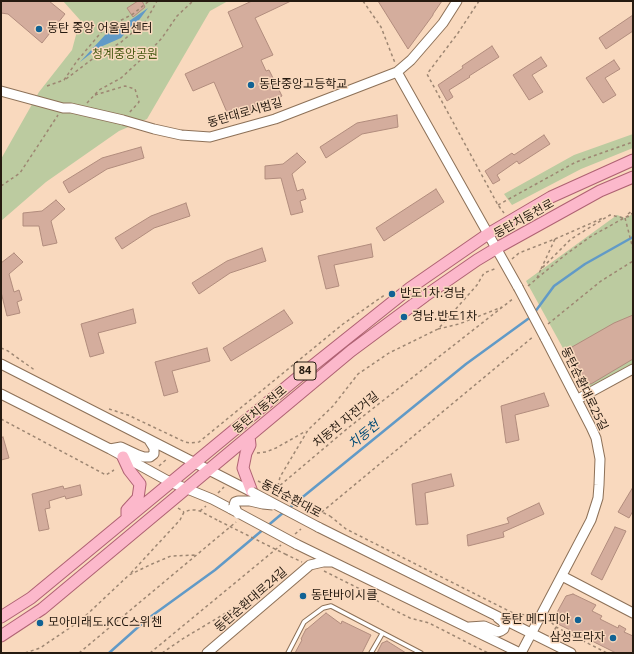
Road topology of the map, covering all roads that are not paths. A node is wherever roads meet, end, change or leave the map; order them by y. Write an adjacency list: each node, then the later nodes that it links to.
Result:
1 (457, 1): 2 (street, 동탄대로시범길)
2 (397, 72): 3 (street, 동탄대로시범길); 6 (street, 동탄순환대로25길)
3 (2, 94)
4 (633, 160): 6 (main road, 동탄치동천로 / 84)
5 (633, 177): 7 (main road, 동탄치동천로 / 84)
6 (488, 234): 7 (street, 동탄순환대로25길); 16 (main road, 동탄치동천로 / 84)
7 (497, 248): 11 (street, 동탄순환대로25길, bridge); 12 (main road, 동탄치동천로 / 84)
8 (1, 364): 13 (street, 동탄순환대로)
9 (633, 369): 11 (street)
10 (1, 394): 14 (street)
11 (578, 399): 27 (street, 동탄순환대로25길)
12 (249, 436): 17 (main road, 동탄치동천로 / 84); 20 (main road)
13 (146, 438): 14 (street); 16 (street, 동탄순환대로)
14 (110, 449): 15 (street)
15 (123, 457): 18 (street); 23 (main road)
16 (194, 463): 17 (street, 동탄순환대로); 18 (main road, 동탄치동천로 / 84)
17 (209, 469): 19 (main road, 동탄치동천로 / 84); 20 (street, 동탄순환대로)
18 (170, 482): 19 (street); 23 (main road, 동탄치동천로 / 84)
19 (186, 489): 22 (street); 34 (main road, 동탄치동천로 / 84)
20 (252, 492): 21 (street, 동탄순환대로, bridge)
21 (278, 506): 22 (street, bridge); 28 (street, 동탄순환대로, bridge)
22 (235, 515): 24 (street, bridge)
23 (126, 519): 30 (main road, 동탄치동천로 / 84)
24 (296, 543): 25 (street); 26 (street)
25 (332, 562): 26 (street); 31 (street)
26 (310, 565): 35 (street, 동탄순환대로24길)
27 (562, 576): 29 (street); 33 (street, 동탄순환대로25길)
28 (490, 612): 31 (street); 33 (street, 동탄순환대로)
29 (633, 614)
30 (1, 617)
31 (468, 627): 39 (street)
32 (382, 634): 36 (lane); 37 (lane); 38 (lane)
33 (532, 634): 39 (street, 동탄순환대로25길); 40 (street, 동탄순환대로)
34 (1, 636)
35 (207, 653)
36 (288, 653)
37 (371, 653)
38 (421, 653)
39 (521, 653)
40 (571, 653)

